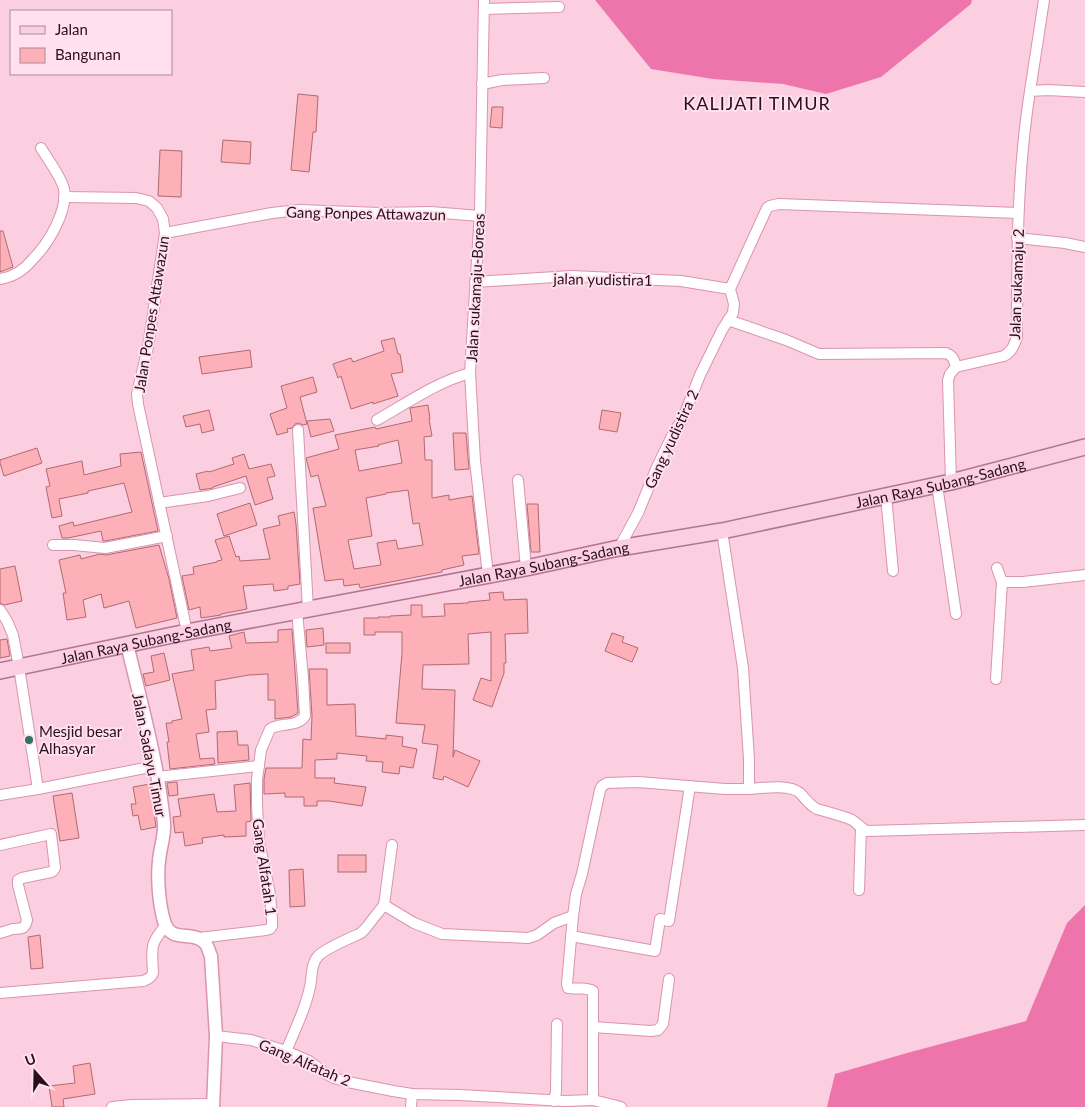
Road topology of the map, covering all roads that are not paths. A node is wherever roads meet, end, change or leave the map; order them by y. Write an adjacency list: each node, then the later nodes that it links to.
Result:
1 (1044, 0): 6 (street, Jalan sukamaju 2)
2 (484, 4): 3 (street); 5 (street, Jalan sukamaju-Boreas)
3 (559, 6)
4 (544, 78): 5 (street)
5 (482, 84): 11 (street, Jalan sukamaju-Boreas)
6 (1030, 91): 7 (street); 10 (street, Jalan sukamaju 2)
7 (1085, 92)
8 (42, 148): 9 (street)
9 (64, 197): 12 (street, Jalan Ponpes Attawazun); 15 (street)
10 (1018, 213): 13 (street, Jalan sukamaju 2); 17 (street)
11 (480, 216): 12 (street, Gang Ponpes Attawazun); 16 (street, Jalan sukamaju-Boreas)
12 (165, 233): 28 (street, Jalan Ponpes Attawazun)
13 (1018, 238): 14 (street); 19 (street, Jalan sukamaju 2)
14 (1085, 247)
15 (0, 279)
16 (475, 282): 17 (street, jalan yudistira1); 20 (street, Jalan sukamaju-Boreas)
17 (730, 289): 18 (street)
18 (728, 320): 19 (street); 32 (street, Gang yudistira 2)
19 (956, 367): 25 (street)
20 (470, 374): 21 (street); 36 (street, Jalan sukamaju-Boreas)
21 (377, 420)
22 (298, 430): 40 (street)
23 (1085, 447): 25 (main road, Jalan Raya Subang-Sadang)
24 (518, 480): 33 (street)
25 (944, 483): 27 (main road, Jalan Raya Subang-Sadang); 41 (street)
26 (240, 488): 28 (street)
27 (886, 496): 29 (main road, Jalan Raya Subang-Sadang); 35 (street)
28 (159, 503): 30 (street, Jalan Ponpes Attawazun)
29 (722, 531): 32 (main road, Jalan Raya Subang-Sadang); 51 (street)
30 (167, 536): 31 (street); 42 (street, Jalan Ponpes Attawazun)
31 (54, 545)
32 (619, 548): 33 (main road, Jalan Raya Subang-Sadang)
33 (526, 568): 36 (main road, Jalan Raya Subang-Sadang)
34 (997, 568): 38 (street)
35 (893, 571)
36 (488, 575): 40 (main road, Jalan Raya Subang-Sadang)
37 (1085, 575): 38 (street)
38 (1002, 582): 46 (street)
39 (0, 610): 44 (street)
40 (302, 610): 42 (main road, Jalan Raya Subang-Sadang); 47 (street, Gang Alfatah 1)
41 (956, 614)
42 (188, 632): 43 (main road, Jalan Raya Subang-Sadang)
43 (127, 644): 44 (main road, Jalan Raya Subang-Sadang); 48 (street, Jalan Sadayu Timur)
44 (20, 667): 45 (main road, Jalan Raya Subang-Sadang); 50 (street)
45 (0, 670)
46 (996, 679)
47 (259, 766): 48 (street); 63 (street, Gang Alfatah 1)
48 (156, 772): 50 (street); 60 (street, Jalan Sadayu Timur)
49 (690, 786): 51 (street); 59 (street); 62 (street)
50 (38, 789): 52 (street)
51 (749, 789): 54 (street)
52 (0, 794)
53 (1085, 824): 54 (street)
54 (861, 828): 57 (street)
55 (0, 845): 61 (street)
56 (392, 845): 58 (street)
57 (859, 890)
58 (384, 905): 59 (street); 69 (street)
59 (573, 916): 62 (street)
60 (166, 925): 63 (street); 65 (street)
61 (0, 933)
62 (571, 936): 67 (street)
63 (199, 938): 68 (street)
64 (669, 979): 67 (street)
65 (0, 993)
66 (557, 1024): 71 (street)
67 (593, 1027): 72 (street)
68 (216, 1036): 69 (street, Gang Alfatah 2); 73 (street)
69 (286, 1051): 70 (street, Gang Alfatah 2)
70 (412, 1094): 71 (street, Gang Alfatah 2); 75 (street)
71 (554, 1101): 72 (street, Gang Alfatah 2)
72 (599, 1103): 76 (street, Gang Alfatah 2)
73 (213, 1105): 74 (street)
74 (112, 1107)
75 (411, 1107)
76 (622, 1107)

